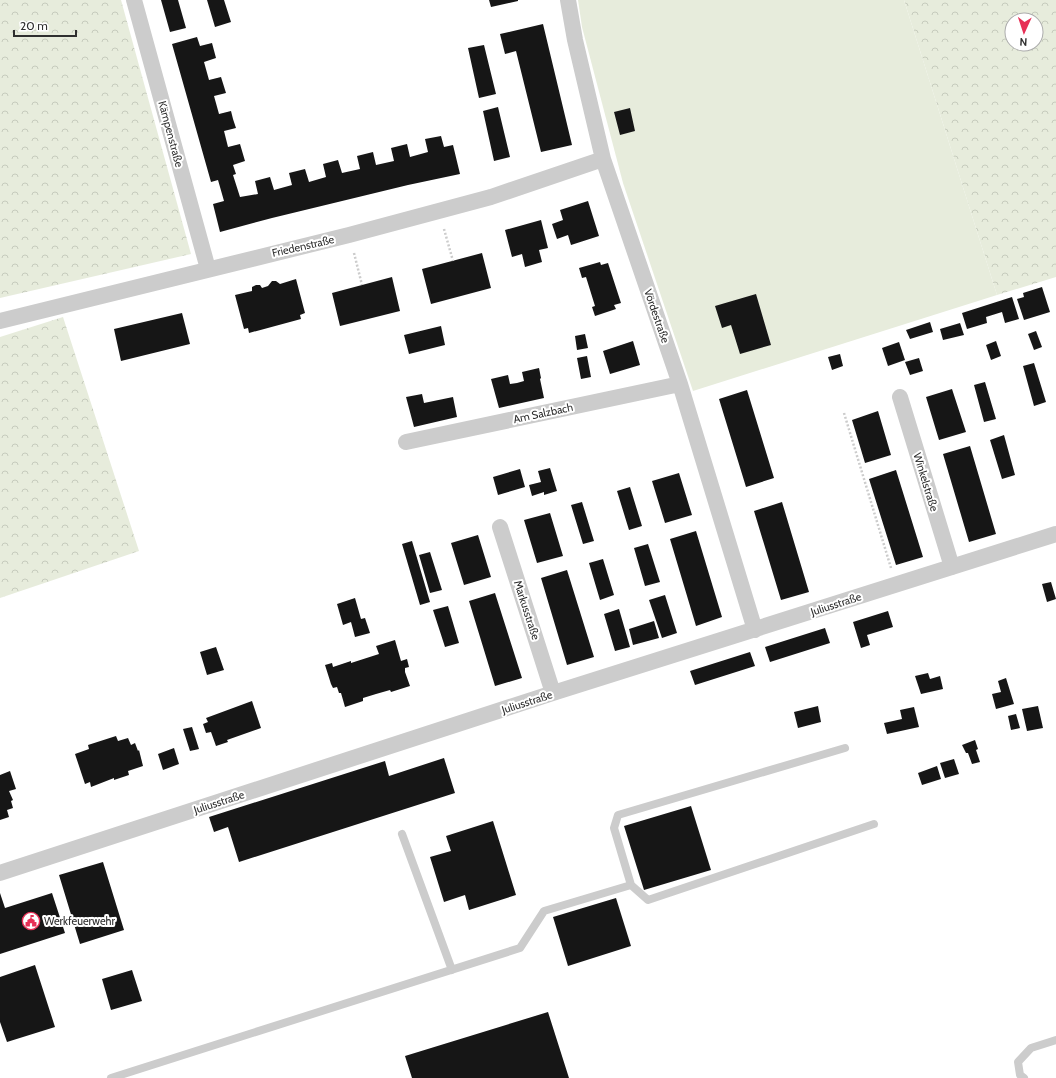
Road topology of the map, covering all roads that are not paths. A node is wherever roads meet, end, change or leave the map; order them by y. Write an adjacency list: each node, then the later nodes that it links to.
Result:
1 (134, 0): 4 (street, Kämpenstraße)
2 (568, 0): 3 (street, Vördestraße)
3 (603, 159): 4 (street, Friedenstraße); 6 (street, Vördestraße)
4 (208, 269): 5 (street, Friedenstraße)
5 (0, 321)
6 (680, 384): 8 (street, Am Salzbach); 12 (street, Vördestraße)
7 (900, 398): 11 (street, Winkelstraße)
8 (406, 442)
9 (500, 527): 13 (street, Markusstraße)
10 (1056, 534): 11 (street, Juliusstraße)
11 (952, 567): 12 (street, Juliusstraße)
12 (755, 630): 13 (street, Juliusstraße)
13 (553, 693): 17 (street, Juliusstraße)
14 (845, 748): 18 (lane)
15 (874, 824): 18 (lane)
16 (402, 834): 19 (lane)
17 (0, 873)
18 (631, 885): 19 (lane)
19 (452, 970): 21 (lane)
20 (1056, 1040): 22 (lane)
21 (111, 1078)
22 (1024, 1078)

